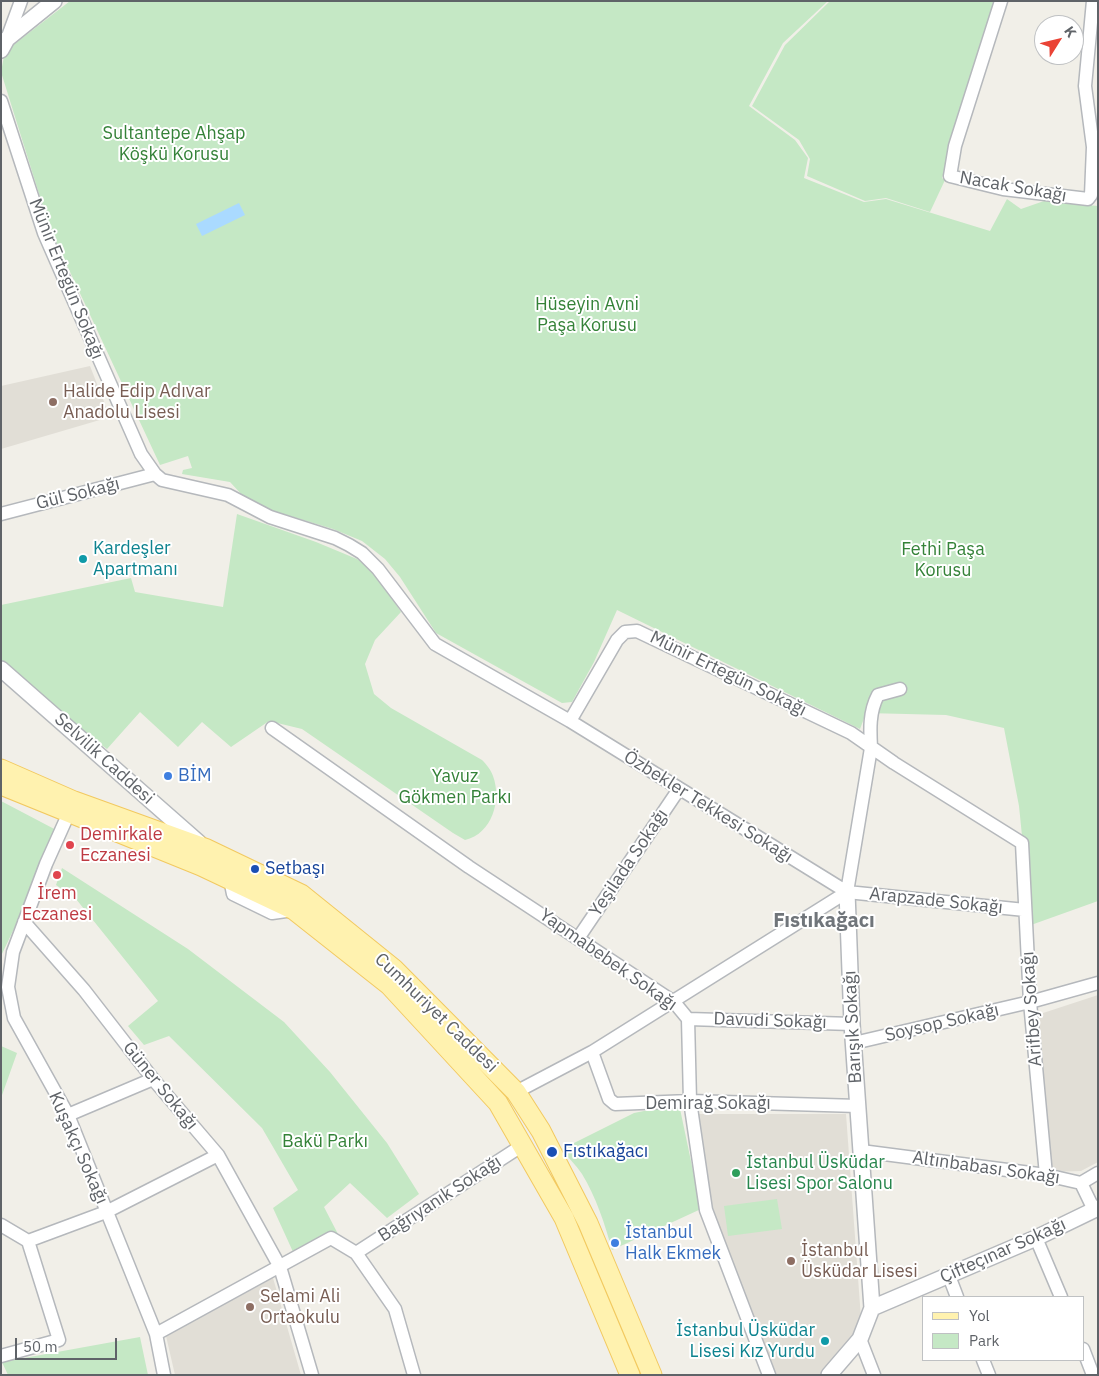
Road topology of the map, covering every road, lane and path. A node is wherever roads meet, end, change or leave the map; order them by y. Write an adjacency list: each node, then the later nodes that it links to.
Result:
1 (21, 1): 5 (street)
2 (54, 1): 5 (street)
3 (1001, 1): 4 (street, Nacak Sokağı)
4 (1093, 1)
5 (4, 44)
6 (1, 101): 7 (street, Münir Ertegün Sokağı)
7 (154, 474): 8 (street, Gül Sokağı); 11 (street)
8 (1, 514)
9 (1, 669): 19 (street, Selvilik Caddesi)
10 (900, 689): 13 (street, Barışık Sokağı)
11 (570, 721): 13 (street, Münir Ertegün Sokağı); 16 (street, Özbekler Tekkesi Sokağı)
12 (272, 728): 23 (street, Yapmabebek Sokağı)
13 (871, 748): 18 (street, Münir Ertegün Sokağı); 20 (street, Barışık Sokağı)
14 (1, 768): 17 (main road, Cumhuriyet Caddesi)
15 (1, 785): 17 (main road, Cumhuriyet Caddesi)
16 (679, 789): 20 (street, Özbekler Tekkesi Sokağı); 23 (street, Yeşilada Sokağı)
17 (71, 807): 19 (main road, Cumhuriyet Caddesi); 22 (street); 36 (main road, Cumhuriyet Caddesi)
18 (1022, 843): 21 (street, Arifbey Sokağı)
19 (207, 849): 32 (main road, Cumhuriyet Caddesi)
20 (847, 892): 21 (street, Arapzade Sokağı); 25 (street); 28 (street, Barışık Sokağı)
21 (1025, 910): 26 (street, Arifbey Sokağı)
22 (24, 922): 31 (street, Güner Sokağı); 35 (street, Kuşakçı Sokağı)
23 (579, 937): 25 (street, Yapmabebek Sokağı)
24 (1098, 983): 26 (street, Soysop Sokağı)
25 (674, 1002): 27 (street, Yapmabebek Sokağı); 30 (street)
26 (1030, 1002): 29 (street, Soysop Sokağı); 40 (street, Arifbey Sokağı)
27 (688, 1019): 28 (street, Davudi Sokağı); 33 (street, Yapmabebek Sokağı)
28 (852, 1024): 29 (street, Barışık Sokağı)
29 (854, 1043): 34 (street, Barışık Sokağı)
30 (592, 1052): 32 (street); 33 (street, Demirağ Sokağı)
31 (153, 1079): 35 (street); 38 (street, Güner Sokağı)
32 (516, 1092): 62 (main road, Cumhuriyet Caddesi)
33 (690, 1101): 34 (street, Demirağ Sokağı); 63 (street, Yapmabebek Sokağı)
34 (858, 1106): 37 (street, Barışık Sokağı)
35 (68, 1115): 43 (street, Kuşakçı Sokağı)
36 (524, 1145): 47 (street, Bağrıyanık Sokağı); 61 (main road, Cumhuriyet Caddesi)
37 (861, 1151): 40 (street, Altınbabası Sokağı); 52 (street, Barışık Sokağı)
38 (218, 1155): 43 (street); 48 (street, Güner Sokağı)
39 (1098, 1173): 41 (street)
40 (1046, 1175): 41 (street, Altınbabası Sokağı)
41 (1081, 1183): 42 (street, Altınbabası Sokağı)
42 (1096, 1209): 45 (street, Çifteçınar Sokağı)
43 (106, 1212): 46 (street); 53 (street, Kuşakçı Sokağı)
44 (1, 1225): 46 (street)
45 (1036, 1238): 49 (street, Çifteçınar Sokağı); 51 (street)
46 (28, 1241): 56 (street)
47 (356, 1253): 48 (street); 60 (street)
48 (280, 1267): 53 (street); 59 (street, Güner Sokağı)
49 (949, 1276): 50 (street); 52 (street, Çifteçınar Sokağı)
50 (958, 1296)
51 (1061, 1296)
52 (872, 1308): 54 (street)
53 (156, 1334): 58 (street, Kuşakçı Sokağı)
54 (860, 1339): 64 (street); 65 (street)
55 (1084, 1352): 67 (street)
56 (1, 1356)
57 (983, 1361): 66 (street)
58 (164, 1375)
59 (312, 1375)
60 (414, 1375)
61 (630, 1375)
62 (652, 1375)
63 (769, 1375)
64 (829, 1375)
65 (874, 1375)
66 (989, 1375)
67 (1093, 1375)

